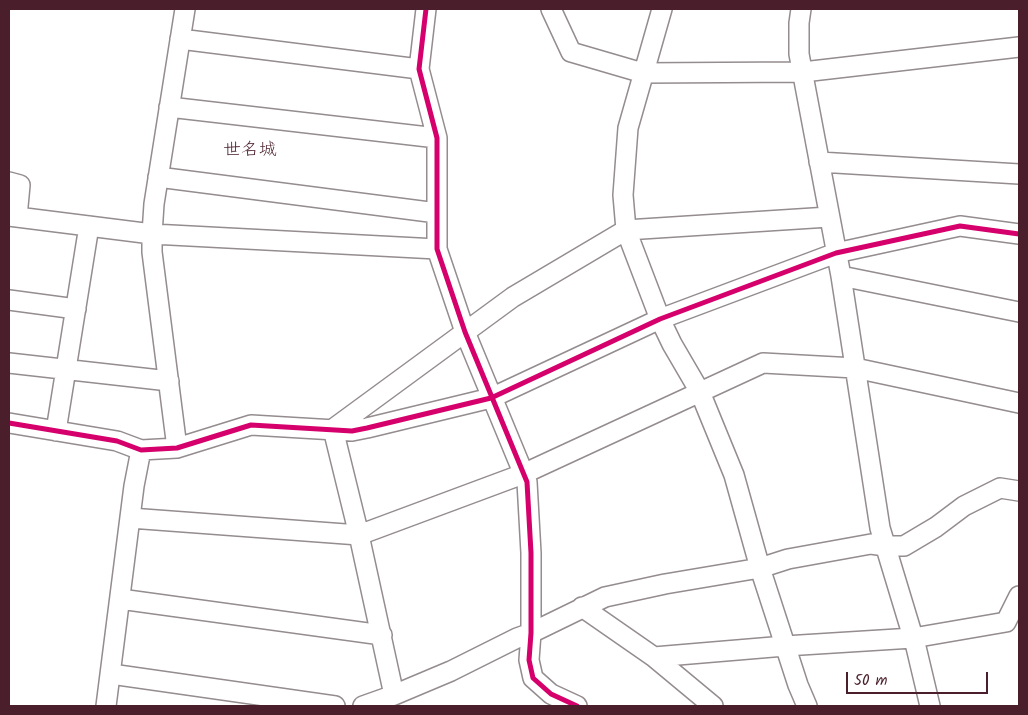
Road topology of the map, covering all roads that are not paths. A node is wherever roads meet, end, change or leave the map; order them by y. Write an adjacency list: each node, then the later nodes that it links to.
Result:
1 (185, 9): 6 (street)
2 (426, 9): 8 (street)
3 (551, 9): 10 (street)
4 (662, 9): 10 (street)
5 (801, 9): 9 (street)
6 (180, 39): 8 (street); 11 (street)
7 (1019, 47): 9 (street)
8 (419, 69): 12 (street)
9 (803, 72): 10 (street); 13 (street)
10 (643, 73): 21 (street)
11 (169, 107): 12 (street); 15 (street)
12 (437, 138): 17 (street)
13 (819, 162): 14 (street); 19 (street)
14 (1019, 174)
15 (158, 177): 17 (street); 22 (street)
16 (9, 182): 18 (street)
17 (437, 213): 24 (street)
18 (13, 217): 20 (street)
19 (829, 217): 21 (street); 25 (street)
20 (90, 226): 22 (street); 28 (street)
21 (626, 230): 30 (street); 31 (street)
22 (152, 234): 24 (street); 35 (street)
23 (1019, 234): 25 (street)
24 (436, 249): 31 (street)
25 (836, 253): 26 (street); 30 (street)
26 (840, 276): 29 (street); 33 (street)
27 (9, 300): 28 (street)
28 (76, 309): 34 (street)
29 (1019, 312)
30 (660, 319): 36 (street); 37 (street)
31 (465, 332): 37 (street); 40 (street)
32 (9, 363): 34 (street)
33 (855, 368): 36 (street); 38 (street); 48 (street)
34 (66, 370): 35 (street); 41 (street)
35 (169, 381): 42 (street)
36 (700, 392): 44 (street); 49 (street)
37 (491, 398): 40 (street); 44 (street)
38 (1019, 403)
39 (9, 423): 41 (street)
40 (333, 430): 42 (street); 47 (street)
41 (56, 431): 43 (street)
42 (177, 448): 43 (street)
43 (141, 450): 46 (street)
44 (523, 474): 47 (street); 53 (street)
45 (1019, 491): 48 (street)
46 (130, 518): 47 (street); 51 (street)
47 (359, 535): 54 (street)
48 (885, 546): 49 (street); 55 (street)
49 (760, 568): 52 (street); 56 (street)
50 (1019, 596): 55 (street)
51 (120, 598): 54 (street); 58 (street)
52 (582, 607): 53 (street); 57 (street)
53 (531, 633): 59 (street); 63 (street)
54 (382, 635): 59 (street)
55 (913, 638): 56 (street); 66 (street)
56 (785, 646): 57 (street); 65 (street)
57 (654, 657): 64 (street)
58 (111, 674): 60 (street); 61 (street)
59 (394, 695): 62 (street)
60 (106, 706)
61 (334, 706)
62 (362, 706)
63 (577, 706)
64 (713, 706)
65 (808, 706)
66 (930, 706)

